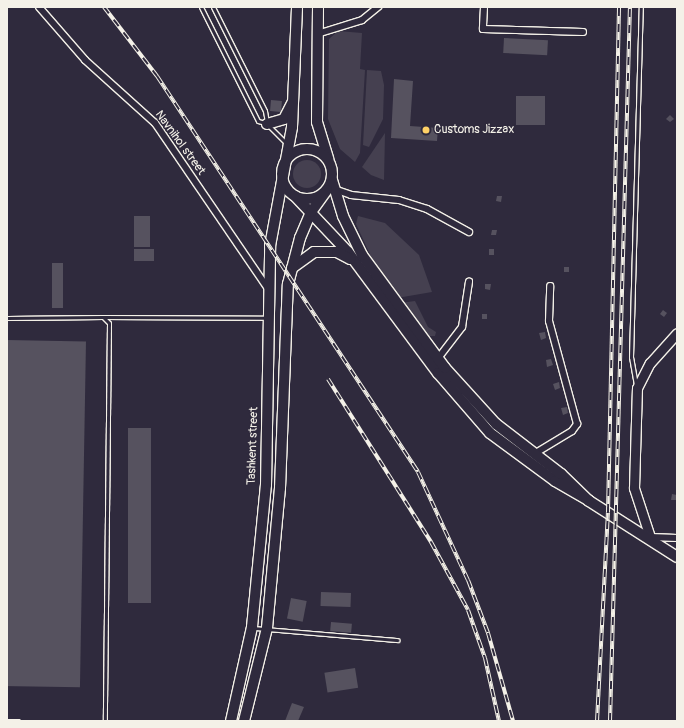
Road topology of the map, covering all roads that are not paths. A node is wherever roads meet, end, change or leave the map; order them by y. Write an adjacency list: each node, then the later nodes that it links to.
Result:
1 (40, 7): 24 (street, Navnihol street)
2 (201, 7): 12 (lane)
3 (213, 7): 12 (lane)
4 (297, 7): 11 (main road)
5 (318, 7): 10 (main road)
6 (378, 7): 10 (street)
7 (484, 7): 9 (street)
8 (641, 7): 30 (lane)
9 (583, 32)
10 (317, 34): 14 (main road)
11 (294, 100): 12 (main road); 13 (main road)
12 (267, 124): 13 (lane)
13 (291, 149): 14 (main road); 15 (main road)
14 (330, 163): 16 (main road)
15 (282, 170): 17 (main road); 24 (main road, Tashkent street)
16 (331, 186): 17 (main road); 18 (main road); 19 (street); 29 (main road)
17 (295, 196): 18 (main road)
18 (311, 212): 20 (main road); 21 (main road)
19 (469, 232)
20 (358, 265): 21 (main road); 29 (main road)
21 (292, 268): 37 (main road)
22 (469, 282): 29 (street)
23 (550, 286): 31 (street)
24 (269, 290): 27 (main road, Tashkent street)
25 (103, 317): 26 (lane); 27 (lane); 41 (lane)
26 (7, 318)
27 (269, 318): 36 (main road, Tashkent street)
28 (677, 332): 30 (street)
29 (435, 362): 31 (main road); 32 (main road)
30 (637, 388): 33 (street)
31 (534, 454): 32 (main road)
32 (589, 501): 33 (main road)
33 (650, 537): 34 (street); 35 (main road)
34 (677, 538)
35 (677, 557)
36 (252, 627): 37 (lane); 42 (main road, Tashkent street)
37 (267, 628): 38 (lane); 43 (main road)
38 (398, 640)
39 (7, 721): 40 (lane)
40 (18, 721)
41 (104, 721)
42 (231, 721)
43 (244, 721)

